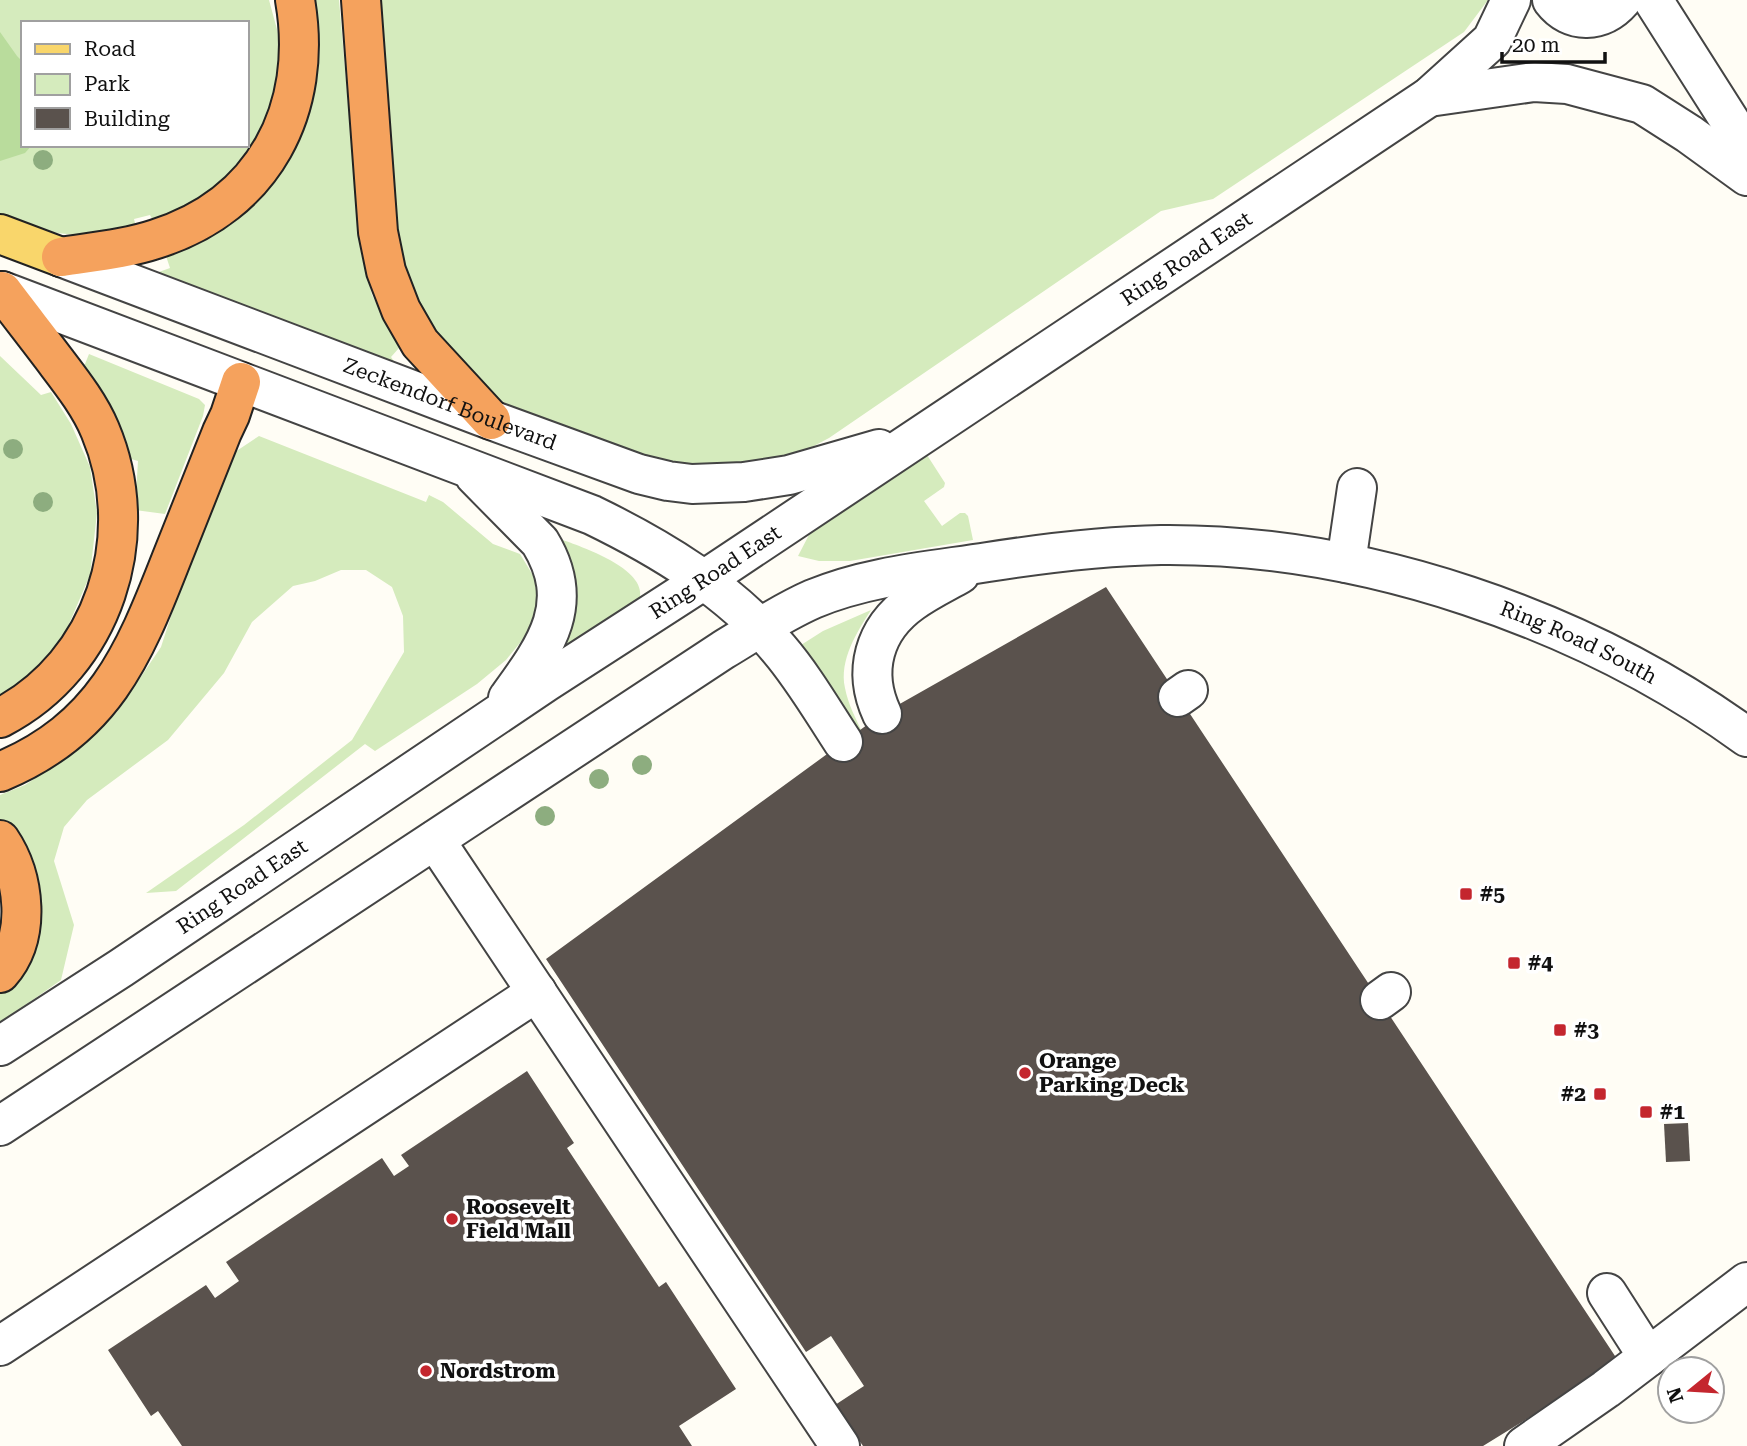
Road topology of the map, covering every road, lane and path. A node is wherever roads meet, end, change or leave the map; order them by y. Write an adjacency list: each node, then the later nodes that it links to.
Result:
1 (295, 0): 11 (highway)
2 (361, 0): 14 (highway)
3 (1511, 0): 7 (street, Ring Road East)
4 (1552, 0): 5 (street)
5 (1622, 0)
6 (1653, 0): 8 (street)
7 (1429, 97): 9 (street); 15 (street, Ring Road East)
8 (1747, 148)
9 (1747, 176)
10 (0, 234): 11 (main road, Zeckendorf Boulevard)
11 (61, 257): 14 (street, Zeckendorf Boulevard)
12 (1, 291): 13 (street); 24 (highway)
13 (242, 382): 16 (street); 27 (highway)
14 (491, 420): 15 (street, Zeckendorf Boulevard)
15 (913, 440): 20 (street, Ring Road East)
16 (466, 467): 20 (street); 23 (street)
17 (1357, 488): 19 (street)
18 (984, 562): 19 (street); 21 (street); 22 (street)
19 (1346, 563): 25 (street, Ring Road South)
20 (704, 580): 21 (street); 23 (street, Ring Road East)
21 (760, 628): 26 (street); 28 (street)
22 (882, 714)
23 (496, 716): 32 (street, Ring Road East)
24 (0, 718)
25 (1747, 737)
26 (843, 742)
27 (0, 772)
28 (435, 839): 31 (street); 33 (street)
29 (0, 840): 30 (highway)
30 (0, 973)
31 (537, 992): 36 (street); 38 (street)
32 (0, 1046)
33 (0, 1126)
34 (1747, 1282): 37 (street)
35 (1607, 1293): 37 (street)
36 (0, 1346)
37 (1648, 1357): 39 (street)
38 (840, 1446)
39 (1524, 1446)

